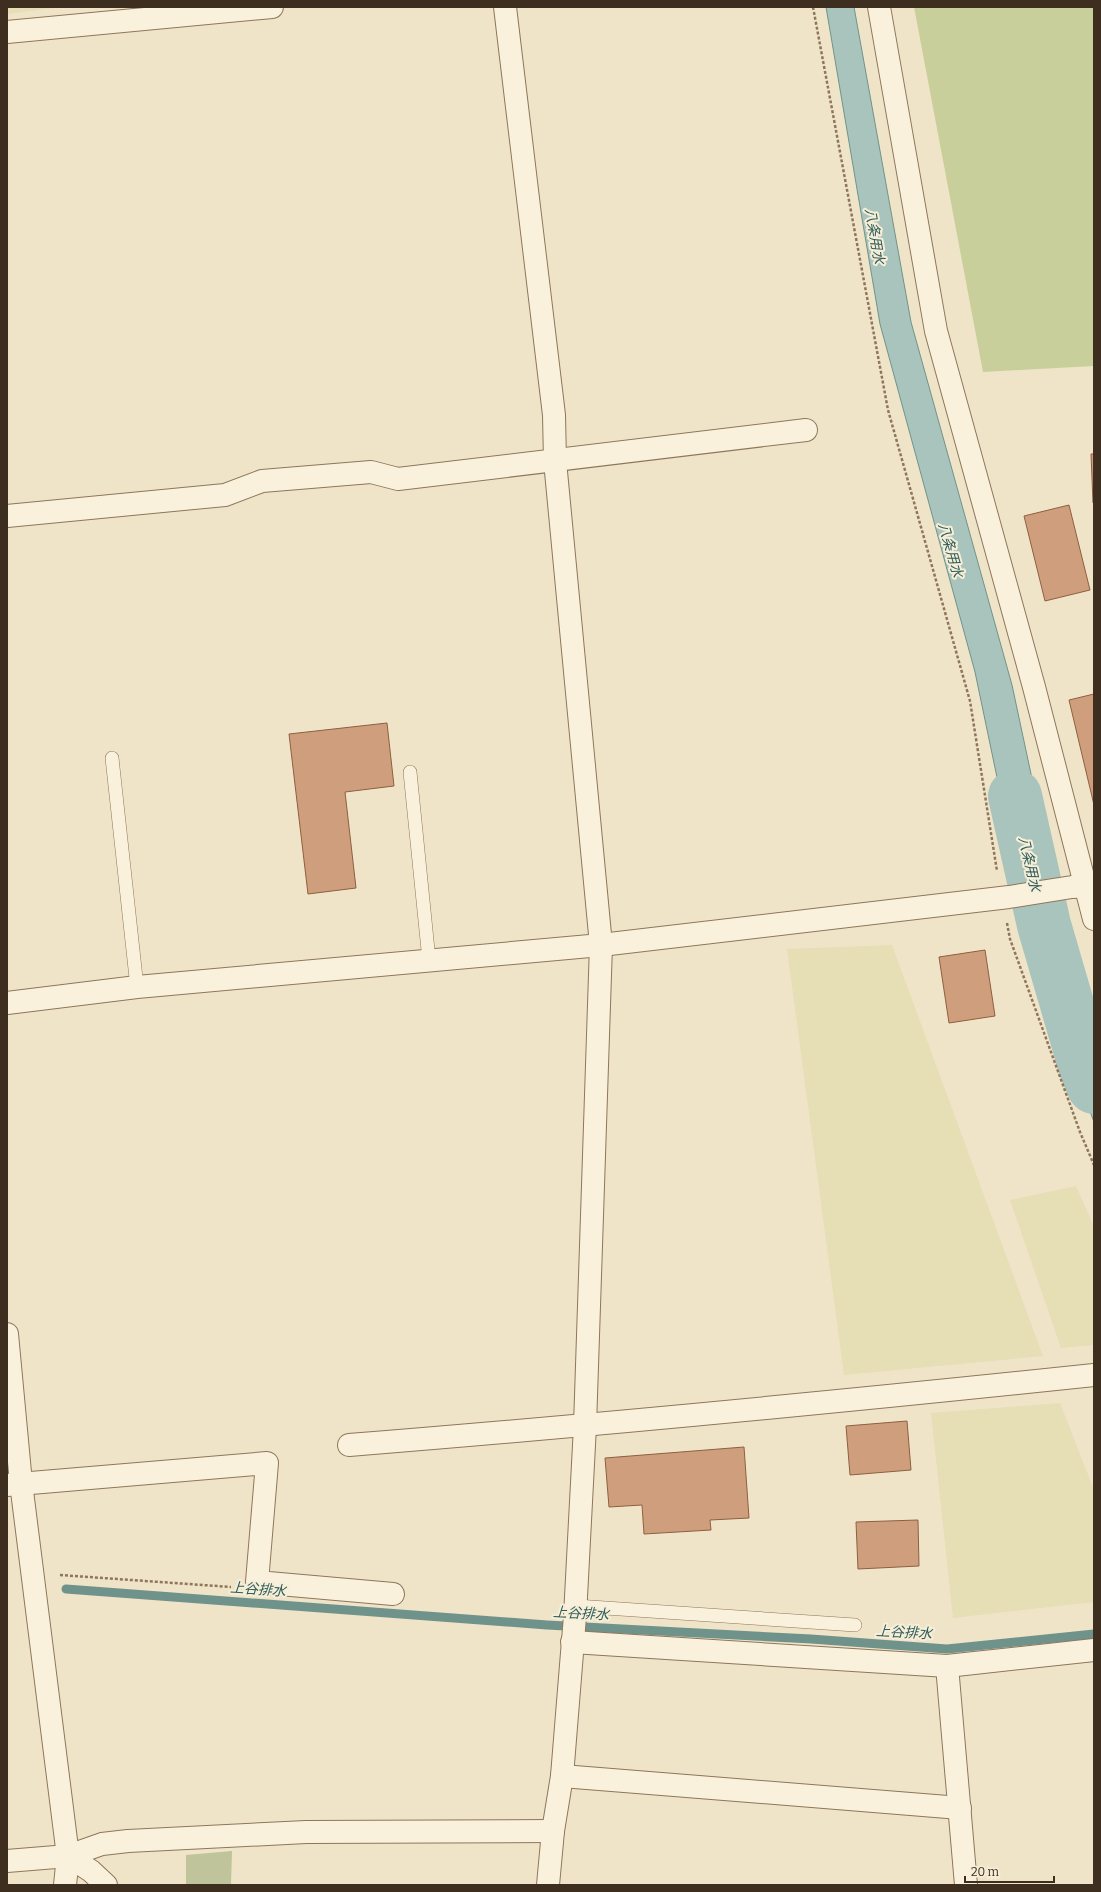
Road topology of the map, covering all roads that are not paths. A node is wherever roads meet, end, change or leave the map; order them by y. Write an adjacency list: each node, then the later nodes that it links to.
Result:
1 (272, 7): 4 (street)
2 (506, 7): 6 (street)
3 (879, 7): 10 (street)
4 (7, 32)
5 (806, 430): 6 (street)
6 (554, 461): 7 (street); 12 (street)
7 (7, 516)
8 (112, 758): 14 (lane)
9 (410, 772): 13 (lane)
10 (1090, 887): 11 (street); 12 (street)
11 (1094, 919)
12 (601, 945): 13 (street); 18 (street)
13 (430, 960): 14 (street)
14 (137, 987): 15 (street)
15 (7, 1003)
16 (7, 1334): 20 (street)
17 (1094, 1375): 18 (street)
18 (585, 1426): 19 (street); 22 (street)
19 (349, 1445)
20 (14, 1484): 21 (street); 29 (street)
21 (393, 1594)
22 (574, 1624): 23 (lane); 25 (street); 26 (street)
23 (855, 1625)
24 (1094, 1650): 25 (street)
25 (947, 1666): 27 (street)
26 (562, 1776): 27 (street); 28 (street)
27 (960, 1808): 34 (street)
28 (552, 1831): 29 (street); 33 (street)
29 (68, 1856): 30 (street); 31 (street); 32 (street)
30 (7, 1861)
31 (65, 1885)
32 (106, 1885)
33 (548, 1885)
34 (966, 1885)

